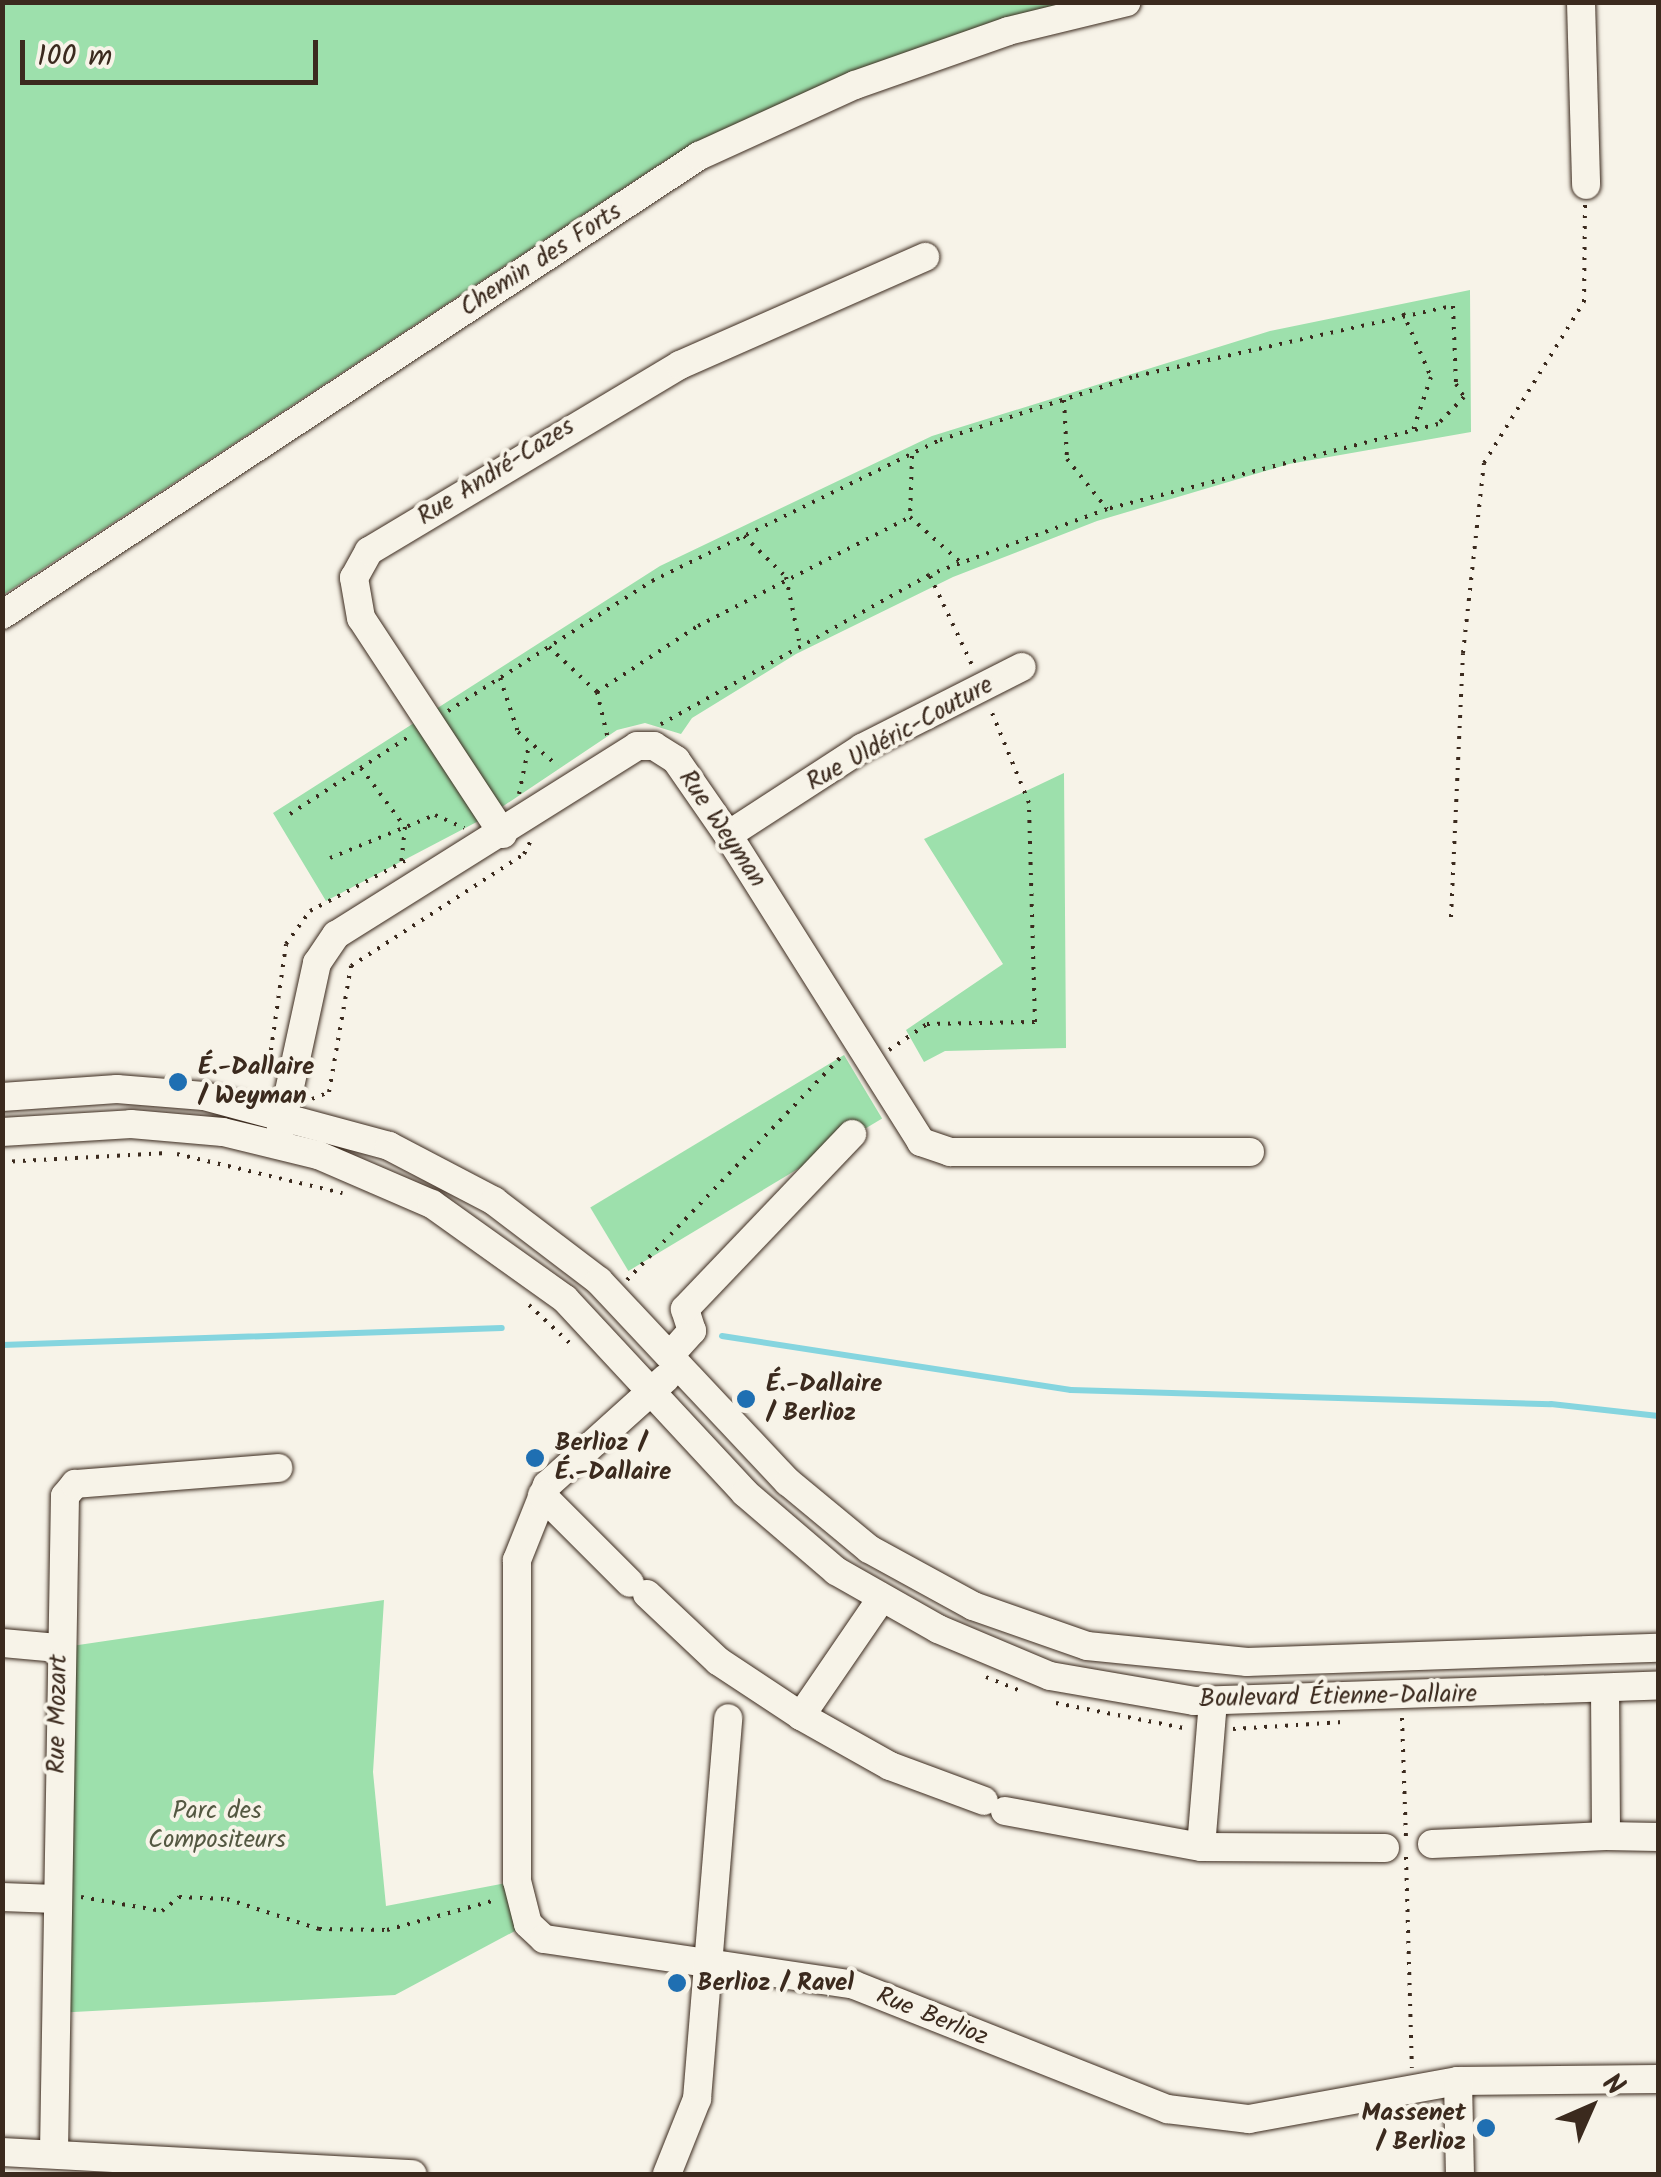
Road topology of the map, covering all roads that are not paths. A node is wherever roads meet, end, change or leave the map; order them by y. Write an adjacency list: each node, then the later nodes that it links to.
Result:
1 (1127, 2): 5 (street, Chemin des Forts)
2 (1581, 2): 3 (street)
3 (1586, 186)
4 (925, 258): 7 (street, Rue André-Cazes)
5 (2, 615)
6 (1022, 667): 8 (street, Rue Uldéric-Couture)
7 (503, 834): 8 (street, Rue Weyman); 10 (street, Rue Weyman)
8 (728, 835): 14 (street, Rue Weyman)
9 (2, 1097): 10 (street, Boulevard Étienne-Dallaire)
10 (285, 1112): 13 (street, Rue Weyman); 15 (street, Boulevard Étienne-Dallaire)
11 (2, 1132): 13 (street, Boulevard Étienne-Dallaire)
12 (852, 1134): 15 (street)
13 (278, 1144): 16 (street, Boulevard Étienne-Dallaire)
14 (1250, 1152)
15 (677, 1359): 16 (street, Rue Berlioz); 22 (street, Boulevard Étienne-Dallaire)
16 (653, 1389): 18 (street, Rue Berlioz); 19 (street, Boulevard Étienne-Dallaire)
17 (278, 1468): 21 (street, Rue Mozart)
18 (542, 1495): 26 (street); 35 (street, Rue Berlioz)
19 (881, 1599): 25 (street, Boulevard Étienne-Dallaire); 26 (street)
20 (2, 1643): 21 (street)
21 (58, 1648): 34 (street, Rue Mozart)
22 (1658, 1648)
23 (1658, 1686): 24 (street, Boulevard Étienne-Dallaire)
24 (1605, 1689): 25 (street, Boulevard Étienne-Dallaire); 28 (street)
25 (1213, 1702): 31 (street)
26 (801, 1716): 31 (street)
27 (728, 1718): 35 (street)
28 (1606, 1836): 29 (street); 30 (street)
29 (1658, 1837)
30 (1432, 1844)
31 (1201, 1847): 32 (street)
32 (1385, 1848)
33 (2, 1897): 34 (street)
34 (56, 1898): 39 (street, Rue Mozart)
35 (711, 1964): 37 (street, Rue Berlioz); 42 (street)
36 (1658, 2079): 37 (street, Rue Berlioz)
37 (1458, 2080): 43 (street)
38 (2, 2152): 39 (street)
39 (54, 2152): 40 (street)
40 (343, 2172): 41 (street)
41 (412, 2174)
42 (667, 2174)
43 (1460, 2174)

